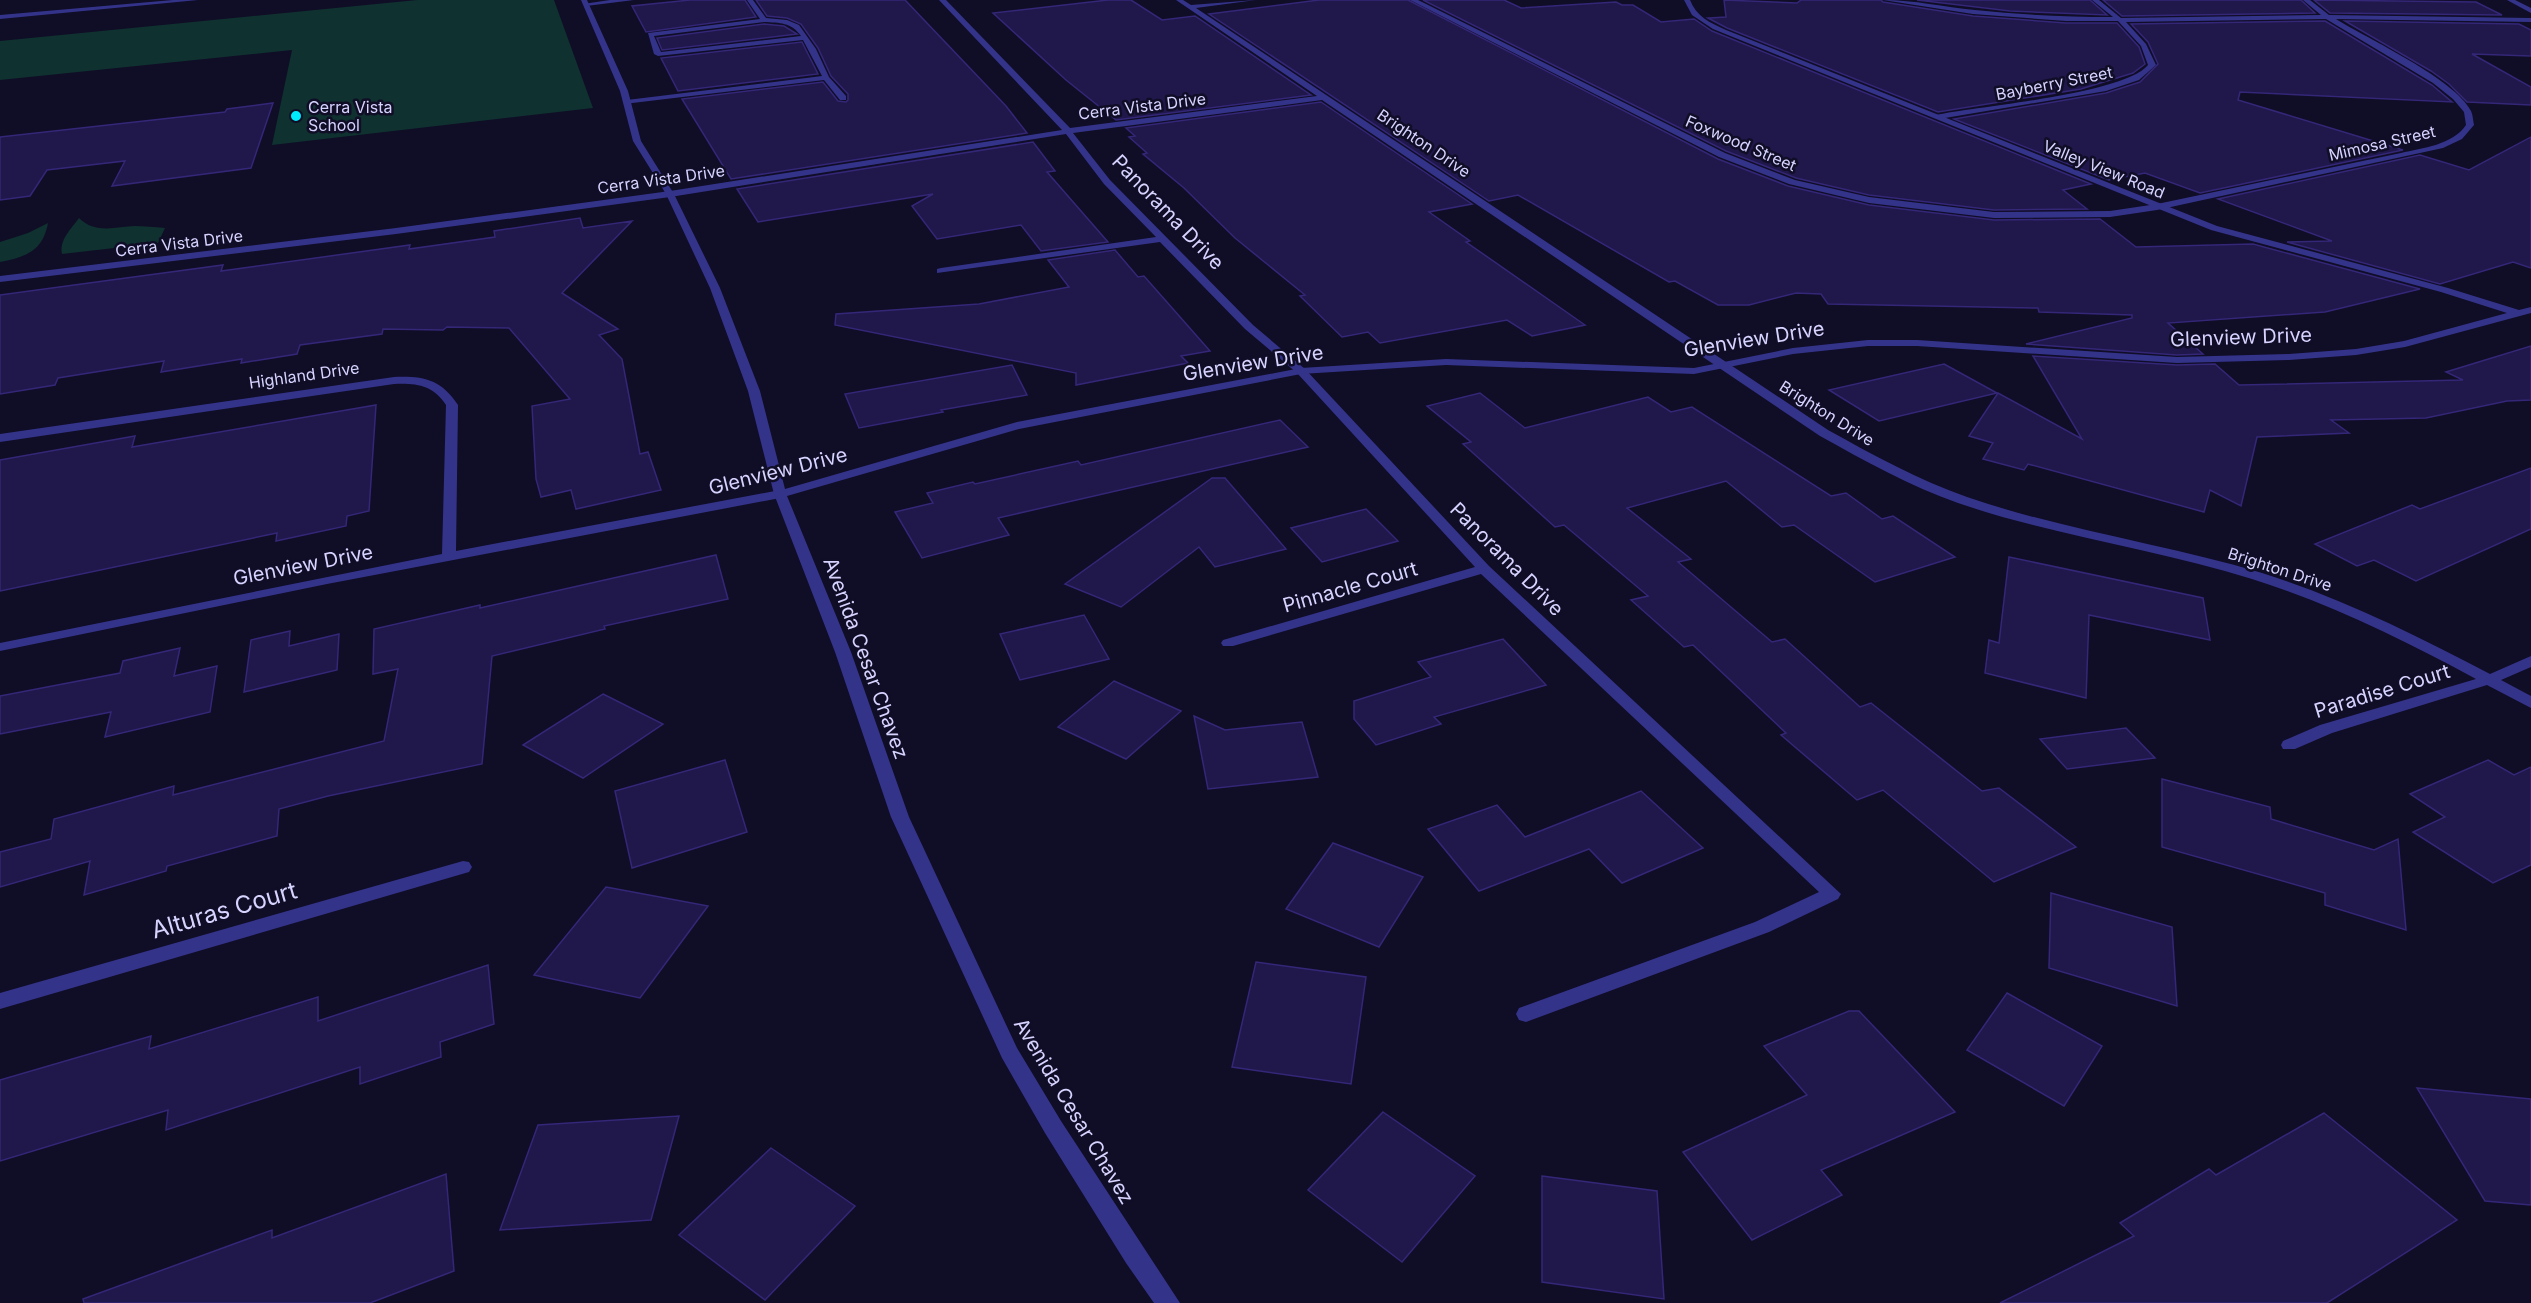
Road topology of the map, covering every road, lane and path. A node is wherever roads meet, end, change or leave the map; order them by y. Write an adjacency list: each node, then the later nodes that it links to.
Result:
1 (195, 0): 16 (street)
2 (632, 0): 13 (street)
3 (750, 0): 18 (street)
4 (942, 0): 27 (street, Panorama Drive)
5 (1179, 0): 14 (street, Brighton Drive)
6 (1253, 0): 14 (street)
7 (1413, 0): 29 (street, Foxwood Street)
8 (1687, 0): 26 (street, Valley View Road)
9 (1886, 0): 20 (street)
10 (2095, 0): 20 (street, Bayberry Street)
11 (2306, 0): 17 (street, Mimosa Street)
12 (2510, 0): 15 (street)
13 (585, 2): 25 (street, Avenida Cesar Chavez)
14 (1190, 7): 24 (street, Brighton Drive)
15 (2531, 10)
16 (0, 17)
17 (2328, 17): 19 (street); 20 (street); 29 (street, Mimosa Street)
18 (764, 20): 21 (street); 21 (street)
19 (2531, 20)
20 (2119, 21): 26 (street, Bayberry Street)
21 (805, 38): 22 (street)
22 (826, 78): 23 (street); 25 (street)
23 (843, 98)
24 (1324, 98): 27 (street, Cerra Vista Drive); 34 (street, Brighton Drive)
25 (627, 102): 28 (street, Avenida Cesar Chavez)
26 (1939, 117): 29 (street, Valley View Road)
27 (1068, 131): 28 (street, Cerra Vista Drive); 30 (street, Panorama Drive)
28 (670, 194): 32 (street, Cerra Vista Drive); 37 (street, Avenida Cesar Chavez)
29 (2157, 207): 33 (street, Valley View Road)
30 (1162, 239): 31 (street); 35 (street, Panorama Drive)
31 (941, 272)
32 (0, 279)
33 (2527, 314): 34 (street, Glenview Drive)
34 (1726, 366): 35 (street, Glenview Drive); 43 (street, Brighton Drive)
35 (1301, 371): 37 (street, Glenview Drive); 39 (street, Panorama Drive)
36 (0, 438): 38 (street, Highland Drive)
37 (780, 494): 38 (street, Glenview Drive); 49 (street, Avenida Cesar Chavez)
38 (448, 557): 41 (street, Glenview Drive)
39 (1484, 569): 40 (street, Pinnacle Court); 48 (street, Panorama Drive)
40 (1228, 643)
41 (0, 647)
42 (2531, 661): 43 (street, Paradise Court)
43 (2489, 680): 44 (street, Brighton Drive); 45 (street, Paradise Court)
44 (2531, 704)
45 (2289, 745)
46 (463, 867): 47 (street, Alturas Court)
47 (0, 1001)
48 (1526, 1014)
49 (1168, 1303)

